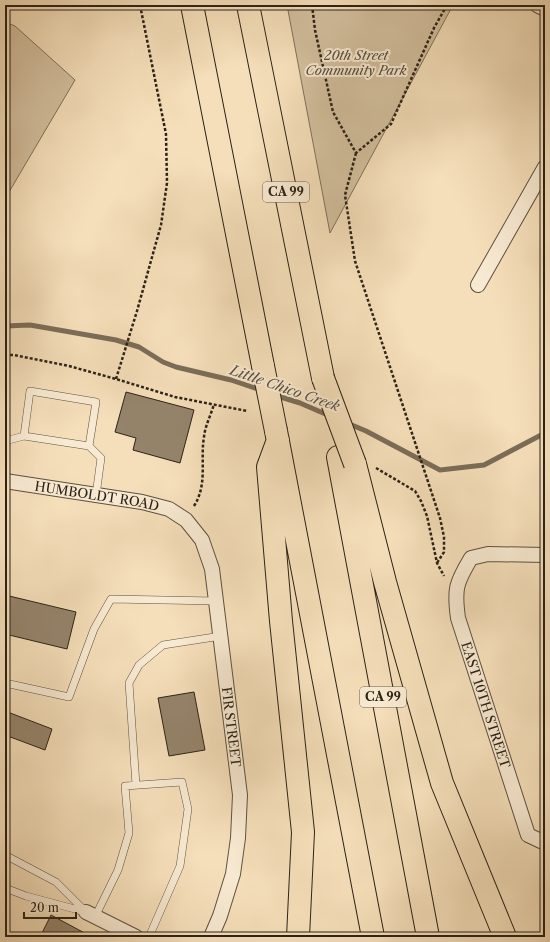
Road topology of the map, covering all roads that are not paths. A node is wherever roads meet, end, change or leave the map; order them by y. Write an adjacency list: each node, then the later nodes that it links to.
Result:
1 (192, 5): 8 (highway, bridge)
2 (248, 5): 11 (highway, CA 99, bridge)
3 (538, 5): 4 (street)
4 (545, 9)
5 (545, 167): 6 (street)
6 (478, 285)
7 (24, 436): 9 (lane); 10 (lane); 10 (lane)
8 (277, 436): 28 (highway); 29 (highway)
9 (5, 441)
10 (89, 446): 13 (lane)
11 (355, 462): 22 (highway); 30 (highway, CA 99)
12 (5, 481): 13 (street, HUMBOLDT ROAD)
13 (96, 495): 14 (street, HUMBOLDT ROAD)
14 (186, 520): 16 (street, FIR STREET)
15 (545, 555): 20 (street, EAST 10TH STREET)
16 (216, 601): 17 (street, FIR STREET); 18 (lane)
17 (221, 636): 19 (lane); 27 (street, FIR STREET)
18 (5, 684)
19 (136, 785): 24 (lane); 26 (lane)
20 (545, 843)
21 (5, 855): 24 (lane)
22 (482, 883): 31 (highway); 32 (highway)
23 (5, 888): 24 (lane)
24 (90, 914): 25 (street)
25 (136, 937)
26 (149, 937)
27 (211, 937)
28 (298, 937)
29 (373, 937)
30 (428, 937)
31 (505, 937)
32 (516, 937)

